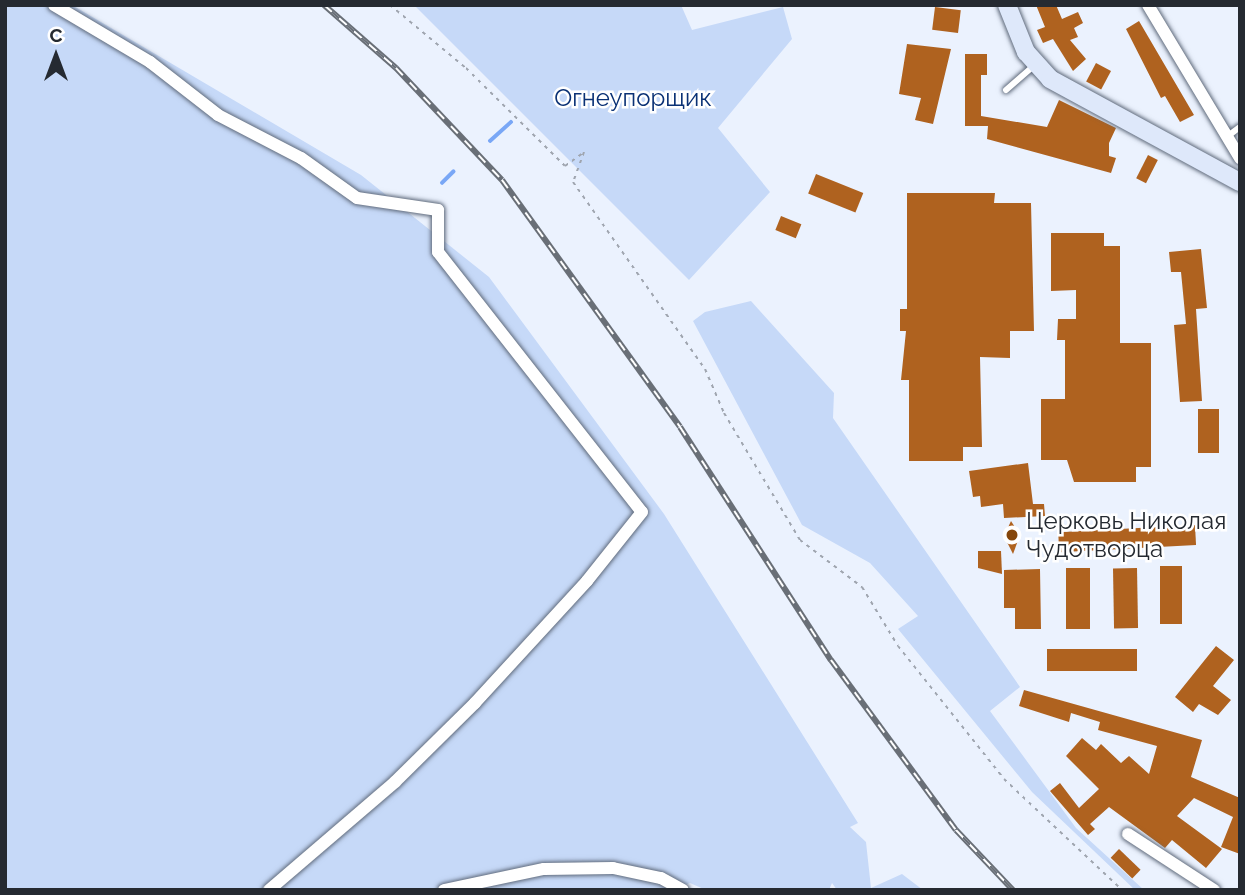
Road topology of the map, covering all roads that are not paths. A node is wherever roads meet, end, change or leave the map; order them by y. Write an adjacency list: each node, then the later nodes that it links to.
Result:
1 (54, 5): 11 (street)
2 (1007, 5): 4 (street)
3 (1148, 5): 7 (street)
4 (1036, 63): 5 (lane); 9 (street)
5 (1006, 90)
6 (1240, 127): 7 (lane)
7 (1228, 136): 8 (street)
8 (1240, 158)
9 (1240, 182)
10 (1128, 834): 14 (street)
11 (270, 890)
12 (444, 890): 13 (street)
13 (683, 890)
14 (1214, 890)

